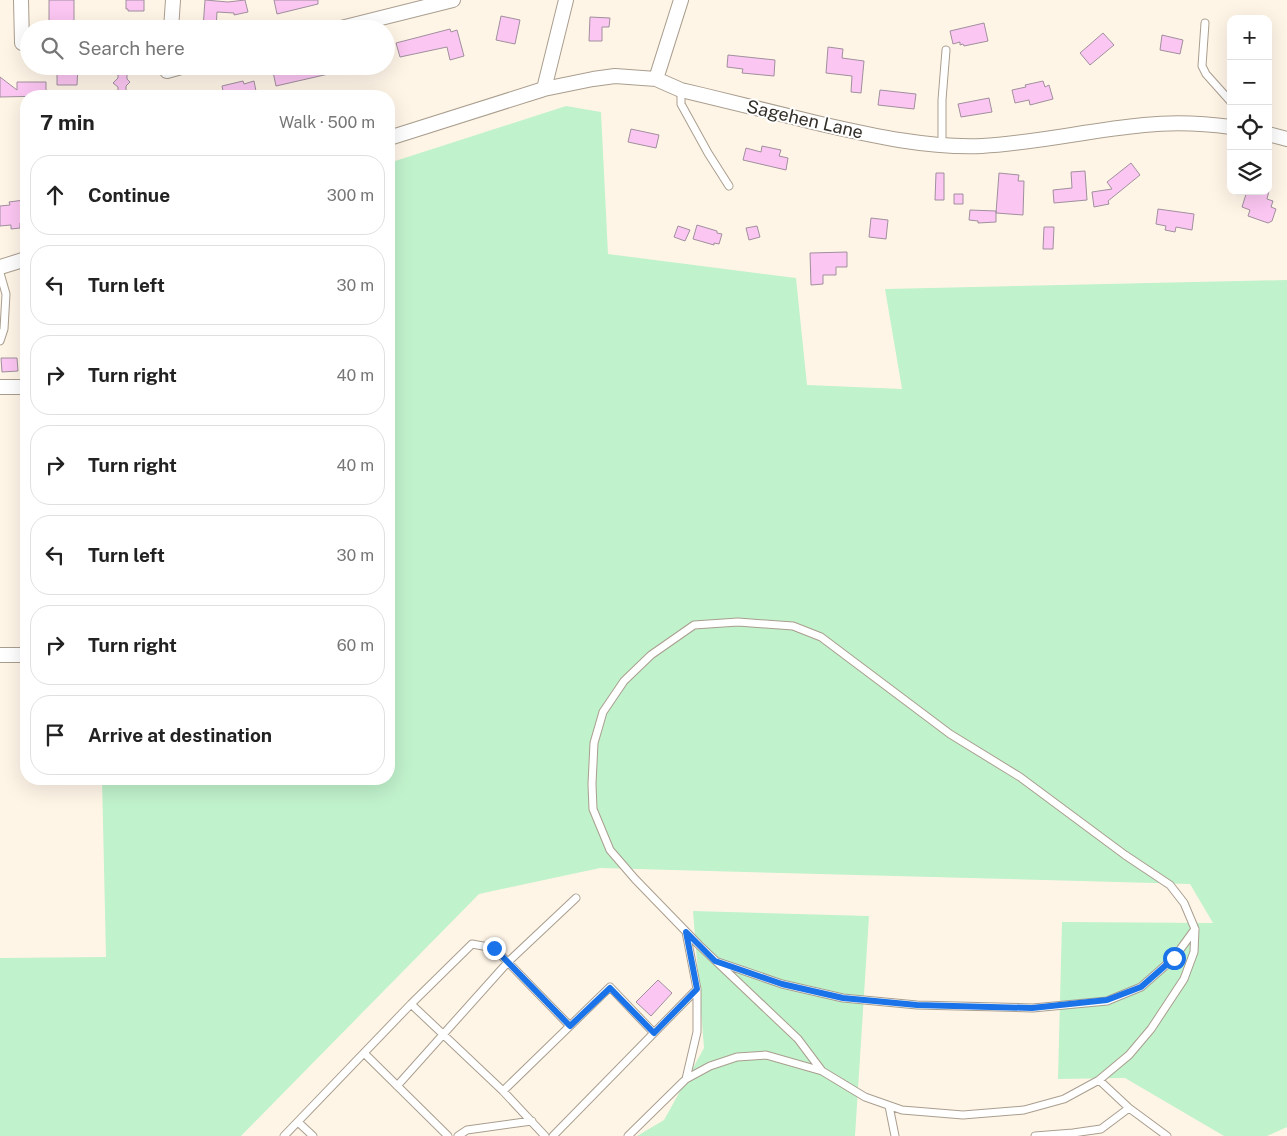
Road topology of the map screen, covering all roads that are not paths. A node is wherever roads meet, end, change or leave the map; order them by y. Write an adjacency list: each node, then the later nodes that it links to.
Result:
1 (21, 0): 6 (street)
2 (173, 0): 7 (street)
3 (453, 0): 8 (street)
4 (566, 0): 12 (street)
5 (681, 0): 11 (street)
6 (21, 20)
7 (172, 20)
8 (373, 20)
9 (1205, 23): 14 (lane)
10 (946, 50): 19 (lane)
11 (656, 79): 12 (street, Sagehen Lane); 13 (street, Sagehen Lane)
12 (544, 89): 17 (street, Sagehen Lane)
13 (681, 90): 19 (street, Sagehen Lane); 20 (lane)
14 (1227, 98)
15 (1227, 127): 19 (street, Sagehen Lane)
16 (1272, 135): 18 (street)
17 (395, 136)
18 (1287, 139)
19 (942, 145)
20 (729, 186)
21 (20, 261): 22 (street)
22 (0, 267)
23 (0, 273): 24 (lane)
24 (0, 341)
25 (0, 387): 26 (street)
26 (19, 387)
27 (20, 654): 28 (street)
28 (0, 655)
29 (576, 898): 33 (lane)
30 (1195, 929): 31 (lane); 32 (lane); 42 (lane)
31 (686, 932): 32 (lane); 34 (lane)
32 (715, 961): 40 (lane)
33 (508, 962): 35 (lane); 36 (lane); 38 (lane)
34 (697, 989): 37 (lane); 41 (lane)
35 (411, 1004): 38 (lane); 39 (lane)
36 (570, 1026): 37 (lane); 44 (lane)
37 (654, 1033): 54 (lane)
38 (444, 1034): 43 (lane); 44 (lane)
39 (364, 1053): 43 (lane); 48 (lane)
40 (822, 1071): 41 (lane); 45 (lane)
41 (686, 1078): 55 (lane)
42 (1099, 1080): 45 (lane); 46 (lane)
43 (397, 1086): 51 (lane)
44 (503, 1091): 47 (lane)
45 (890, 1106): 56 (lane)
46 (1129, 1108): 57 (lane); 58 (lane)
47 (532, 1121): 52 (lane); 53 (lane)
48 (298, 1122): 49 (lane); 50 (lane)
49 (284, 1136)
50 (313, 1136)
51 (448, 1136)
52 (458, 1136)
53 (546, 1136)
54 (553, 1136)
55 (628, 1136)
56 (895, 1136)
57 (1034, 1136)
58 (1167, 1136)

